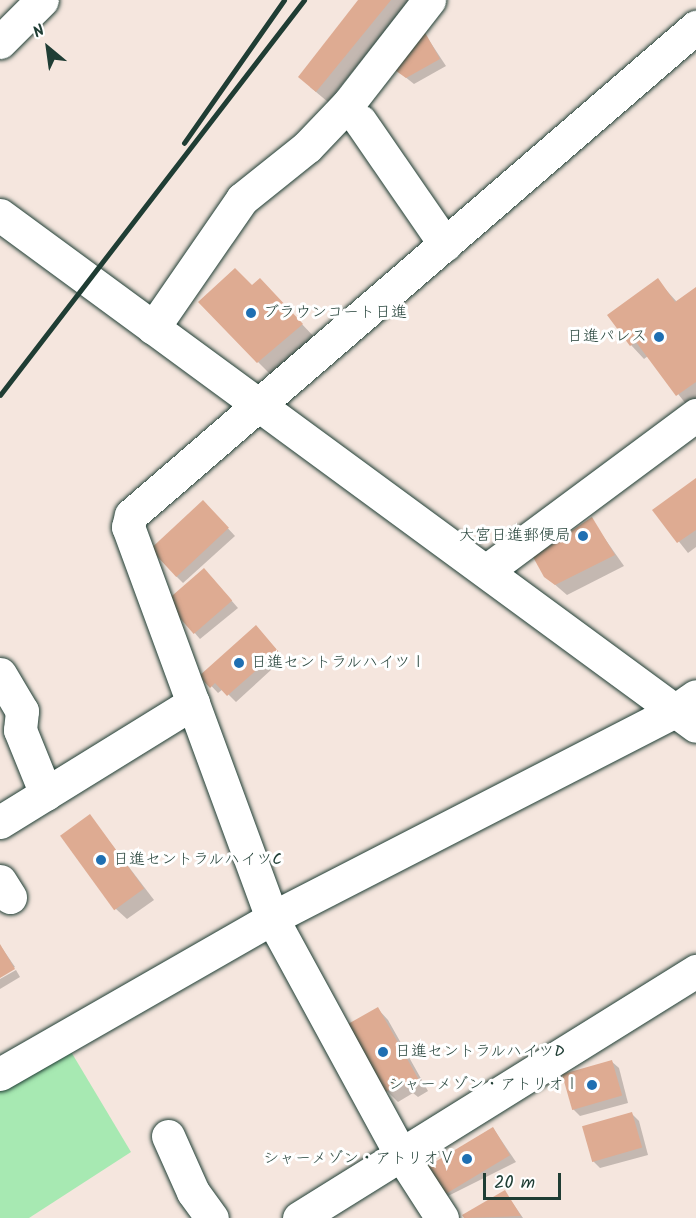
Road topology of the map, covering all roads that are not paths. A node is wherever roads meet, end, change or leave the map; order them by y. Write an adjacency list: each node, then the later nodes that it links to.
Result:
1 (429, 0): 8 (street)
2 (28, 5): 4 (street)
3 (696, 27): 7 (street)
4 (0, 42)
5 (360, 121): 7 (street)
6 (0, 215): 8 (street)
7 (445, 244): 9 (street)
8 (153, 328): 9 (street)
9 (258, 406): 11 (street); 13 (street)
10 (696, 415): 11 (street)
11 (486, 571): 14 (street)
12 (0, 674): 15 (street)
13 (193, 703): 16 (street); 18 (street)
14 (689, 711): 18 (street)
15 (12, 748): 16 (street)
16 (46, 794): 17 (street)
17 (0, 822)
18 (272, 918): 20 (street); 22 (street)
19 (696, 972): 22 (street)
20 (0, 1074)
21 (168, 1136): 23 (street)
22 (400, 1153): 24 (street); 25 (street)
23 (212, 1218)
24 (299, 1218)
25 (442, 1218)

